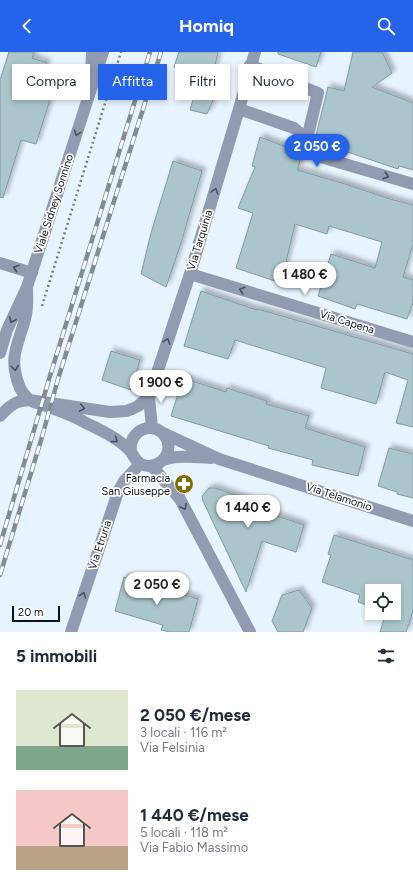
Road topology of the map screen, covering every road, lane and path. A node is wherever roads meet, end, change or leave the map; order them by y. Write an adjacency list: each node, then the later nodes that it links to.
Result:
1 (92, 52): 7 (street)
2 (103, 52): 7 (street, Viale Sidney Sonnino)
3 (121, 52): 17 (path)
4 (255, 52): 5 (street, Via Tarquinia)
5 (250, 64)
6 (308, 89): 11 (street)
7 (90, 96)
8 (89, 100): 14 (street, Viale Sidney Sonnino, one-way to 14)
9 (241, 100): 10 (street, Via Tarquinia)
10 (239, 109): 11 (street); 15 (street, Via Tarquinia, one-way to 10)
11 (307, 139): 12 (street, one-way to 12)
12 (413, 184)
13 (0, 262): 14 (street, one-way to 13)
14 (32, 273): 16 (street, Viale Sidney Sonnino)
15 (190, 274): 18 (street, Via Capena, one-way to 15); 20 (street, Via Tarquinia, one-way to 15)
16 (27, 288): 19 (street, Viale Sidney Sonnino, one-way to 19); 21 (street, one-way to 21)
17 (42, 308)
18 (413, 342)
19 (0, 354)
20 (149, 397): 21 (street, one-way to 20); 23 (street, Via Tarquinia)
21 (29, 400): 22 (street); 24 (street, one-way to 24)
22 (0, 416)
23 (157, 431): 24 (street); 25 (street, Via Telamonio); 26 (street)
24 (131, 452): 26 (street)
25 (219, 459): 26 (street, Via Telamonio); 27 (street, Via Telamonio)
26 (152, 463): 28 (street, Via Etruria, one-way to 26); 29 (street, one-way to 29)
27 (413, 521)
28 (71, 632)
29 (250, 632)

